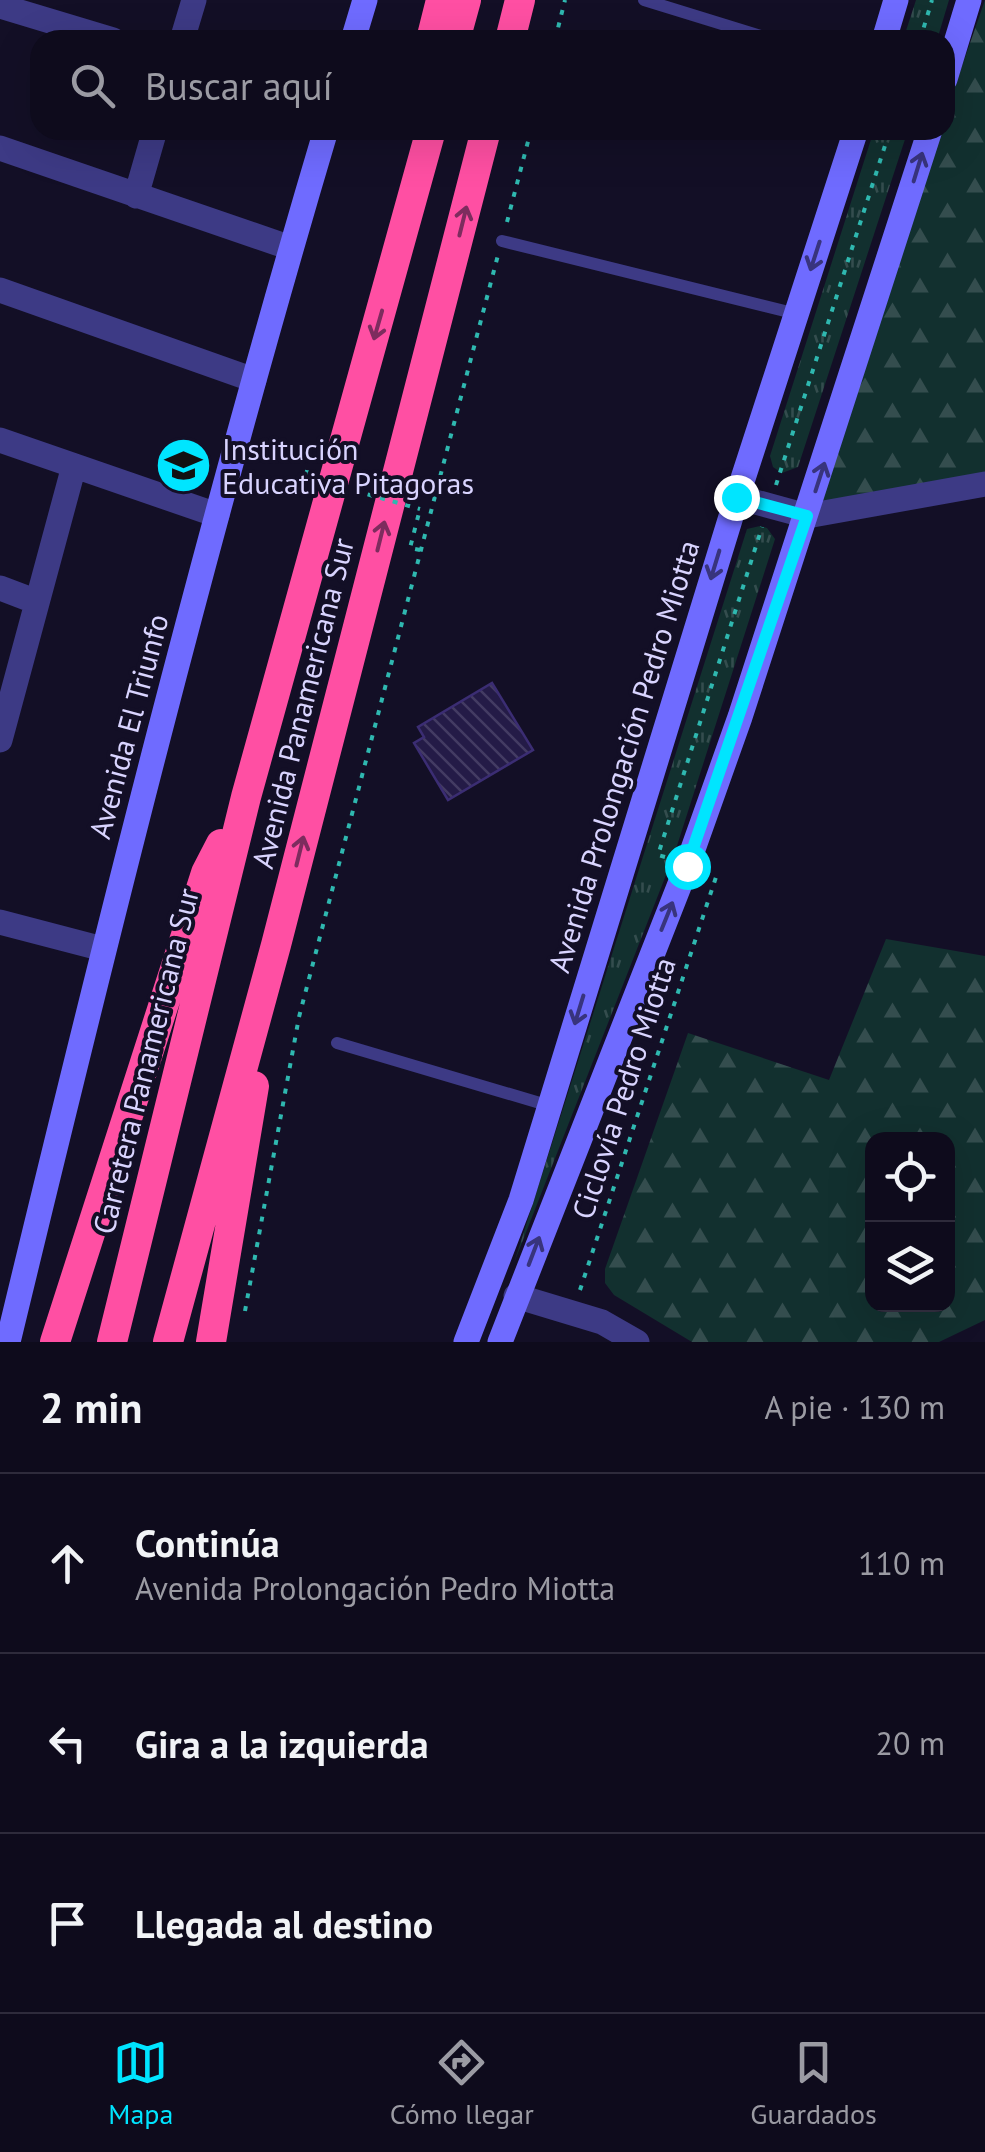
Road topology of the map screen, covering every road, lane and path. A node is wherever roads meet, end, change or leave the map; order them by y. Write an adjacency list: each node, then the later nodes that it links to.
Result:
1 (194, 0): 13 (street)
2 (365, 0): 14 (main road)
3 (441, 0): 15 (highway)
4 (466, 0): 16 (highway)
5 (520, 0): 17 (highway)
6 (566, 0): 18 (path)
7 (644, 0): 19 (lane)
8 (896, 0): 20 (main road)
9 (932, 0): 21 (path)
10 (969, 0): 22 (main road)
11 (0, 6): 12 (street)
12 (80, 30)
13 (185, 30)
14 (356, 30)
15 (434, 30)
16 (458, 30)
17 (512, 30)
18 (558, 30)
19 (742, 30)
20 (887, 30)
21 (923, 30)
22 (955, 47)
23 (153, 140): 32 (street)
24 (323, 140): 35 (main road, Avenida El Triunfo)
25 (414, 140): 33 (highway)
26 (428, 140): 33 (highway, Avenida Panamericana Sur)
27 (483, 140): 53 (highway, Avenida Panamericana Sur, one-way to 27)
28 (528, 140): 34 (path)
29 (853, 140): 37 (main road, Avenida Prolongación Pedro Miotta, one-way to 37)
30 (927, 140): 45 (main road, one-way to 30)
31 (0, 148): 32 (street)
32 (136, 196): 35 (street)
33 (412, 202): 50 (highway, Avenida Panamericana Sur, one-way to 50)
34 (502, 240): 37 (lane); 46 (path)
35 (291, 248): 38 (main road, Avenida El Triunfo)
36 (0, 290): 38 (street)
37 (797, 314): 43 (main road, Avenida Prolongación Pedro Miotta)
38 (254, 380): 44 (main road, Avenida El Triunfo)
39 (0, 440): 41 (street)
40 (314, 441): 46 (path, bridge)
41 (74, 466): 44 (street); 48 (street)
42 (985, 484): 45 (street)
43 (736, 497): 45 (street); 56 (main road, Avenida Prolongación Pedro Miotta, one-way to 56)
44 (218, 515): 54 (main road, Avenida El Triunfo)
45 (807, 516): 51 (main road)
46 (420, 550): 59 (path)
47 (0, 588): 48 (street)
48 (37, 602): 49 (street)
49 (0, 740)
50 (246, 797): 61 (highway); 62 (highway, Carretera Panamericana Sur)
51 (687, 866): 57 (main road, one-way to 51); 58 (path, Ciclovía Pedro Miotta)
52 (0, 922): 54 (street)
53 (276, 945): 63 (highway); 64 (highway)
54 (103, 948): 60 (main road, Avenida El Triunfo)
55 (337, 1044): 56 (lane)
56 (550, 1106): 65 (main road, Avenida Prolongación Pedro Miotta)
57 (516, 1296): 58 (street); 66 (main road)
58 (572, 1313): 67 (street)
59 (242, 1325)
60 (8, 1342)
61 (55, 1342)
62 (112, 1342)
63 (168, 1342)
64 (211, 1342)
65 (466, 1342)
66 (500, 1342)
67 (638, 1342)

